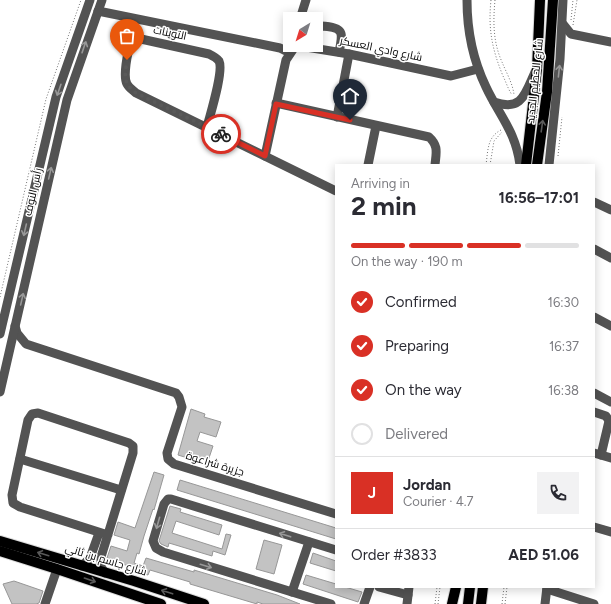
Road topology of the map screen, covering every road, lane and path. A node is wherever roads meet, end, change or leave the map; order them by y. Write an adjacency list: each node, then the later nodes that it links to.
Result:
1 (90, 0): 48 (street, رأس النوف, one-way to 48)
2 (102, 0): 12 (street, رأس النوف)
3 (306, 0): 13 (street)
4 (467, 0): 22 (street)
5 (491, 0): 6 (path)
6 (495, 0)
7 (540, 0): 23 (main road, شارع الحطيم الجديد)
8 (553, 0): 39 (main road, شارع الحطيم الجديد, one-way to 8)
9 (563, 0): 15 (street)
10 (573, 0): 15 (path)
11 (576, 0): 15 (path)
12 (98, 11): 18 (street); 46 (street, رأس النوف, one-way to 12)
13 (302, 12)
14 (323, 26): 20 (street)
15 (569, 28): 16 (street); 32 (street, one-way to 15)
16 (611, 42)
17 (323, 47): 20 (street, شارع وادي العسكر)
18 (283, 48)
19 (291, 52): 25 (street)
20 (339, 52): 21 (street, شارع وادي العسكر)
21 (349, 54): 22 (street, شارع وادي العسكر); 26 (street)
22 (478, 68): 24 (street)
23 (537, 69): 24 (street); 38 (main road, شارع الحطيم الجديد)
24 (494, 102): 37 (street)
25 (276, 104): 26 (street); 31 (street)
26 (337, 116): 27 (street)
27 (376, 126): 33 (street); 34 (street)
28 (207, 127): 28 (street, التوينات); 31 (street, التوينات)
29 (505, 129): 35 (path)
30 (503, 131): 36 (path)
31 (265, 156): 40 (street, التوينات)
32 (550, 163)
33 (368, 164)
34 (435, 164)
35 (486, 164)
36 (490, 164)
37 (520, 164)
38 (526, 164)
39 (537, 164)
40 (335, 191)
41 (595, 205): 42 (street)
42 (611, 210)
43 (595, 250): 44 (street)
44 (611, 258)
45 (595, 318): 47 (street)
46 (15, 326): 49 (street); 50 (street, رأس النوف)
47 (611, 326)
48 (0, 334)
49 (26, 344): 50 (street); 59 (street, جزيرة شراعوة)
50 (7, 358): 51 (street, رأس النوف)
51 (0, 392)
52 (595, 394): 53 (street)
53 (611, 402)
54 (595, 412): 55 (street)
55 (597, 454): 56 (street)
56 (611, 458)
57 (20, 459): 58 (street); 58 (street); 62 (street)
58 (121, 490): 62 (street)
59 (335, 514)
60 (595, 527): 61 (street)
61 (611, 532)
62 (103, 534): 68 (street); 70 (street)
63 (0, 537): 67 (main road)
64 (0, 541): 67 (main road, شارع جاسم بن ثاني)
65 (309, 542): 66 (street); 82 (street); 82 (street, one-way to 82)
66 (335, 550)
67 (6, 551): 68 (main road, شارع جاسم بن ثاني, one-way to 67); 69 (main road, شارع جاسم بن ثاني)
68 (82, 566): 70 (main road, شارع جاسم بن ثاني)
69 (57, 569): 84 (street); 85 (main road, شارع جاسم بن ثاني, one-way to 85)
70 (105, 573): 86 (main road, شارع جاسم بن ثاني, one-way to 70)
71 (370, 588): 88 (street)
72 (383, 588): 83 (street)
73 (437, 588): 89 (path)
74 (440, 588): 90 (path)
75 (456, 588): 91 (main road)
76 (461, 588): 92 (main road)
77 (470, 588): 93 (main road)
78 (483, 588): 94 (main road)
79 (504, 588): 95 (path)
80 (507, 588): 96 (path)
81 (547, 588): 97 (street); 98 (street)
82 (292, 592): 87 (street)
83 (408, 595)
84 (45, 604)
85 (161, 604)
86 (204, 604)
87 (331, 604)
88 (364, 604)
89 (435, 604)
90 (438, 604)
91 (452, 604)
92 (459, 604)
93 (468, 604)
94 (482, 604)
95 (502, 604)
96 (505, 604)
97 (545, 604)
98 (594, 604)

